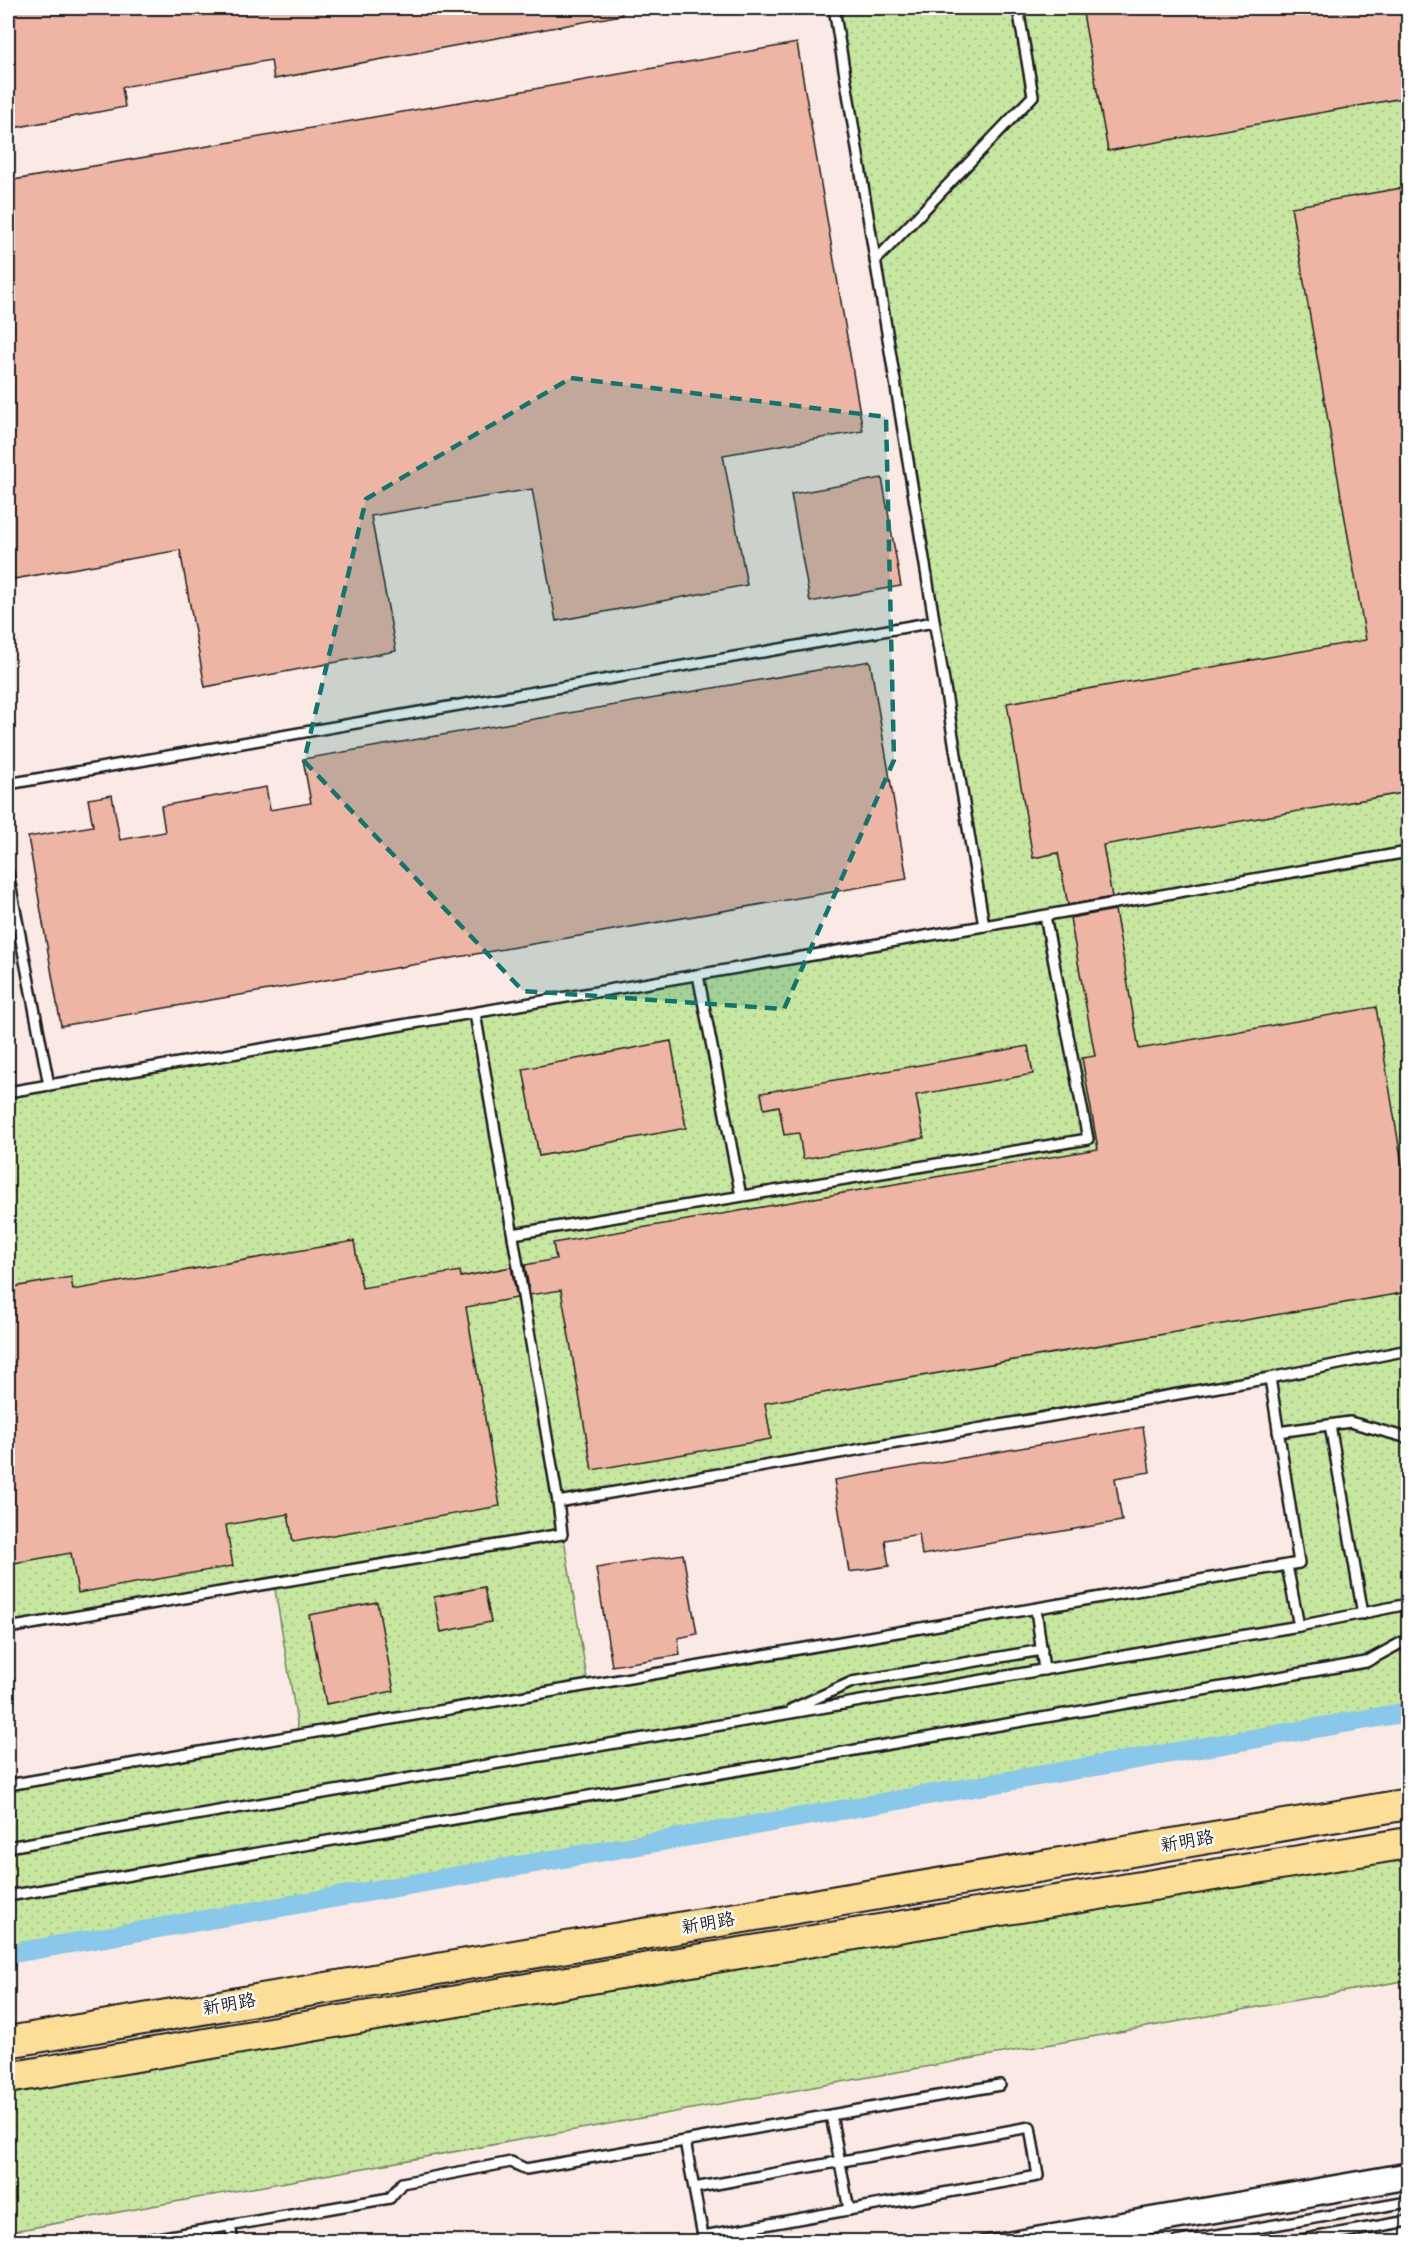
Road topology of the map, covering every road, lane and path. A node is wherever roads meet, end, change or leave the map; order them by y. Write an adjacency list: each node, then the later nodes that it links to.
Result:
1 (834, 8): 3 (lane)
2 (1018, 8): 3 (lane)
3 (875, 261): 4 (lane)
4 (934, 622): 5 (lane); 9 (lane)
5 (8, 784)
6 (1408, 854): 8 (lane)
7 (8, 873): 12 (lane)
8 (1045, 916): 9 (lane); 14 (lane)
9 (984, 927): 10 (lane)
10 (698, 975): 11 (lane); 14 (lane)
11 (475, 1013): 12 (lane); 15 (lane)
12 (49, 1084): 13 (lane)
13 (8, 1092)
14 (741, 1196): 15 (lane)
15 (513, 1234): 21 (lane)
16 (1408, 1350): 17 (lane)
17 (1270, 1378): 19 (lane); 21 (lane)
18 (1330, 1425): 19 (lane); 20 (lane); 25 (lane)
19 (1278, 1432): 22 (lane)
20 (1408, 1438)
21 (558, 1502): 27 (lane)
22 (1287, 1566): 24 (lane); 26 (lane)
23 (1408, 1604): 25 (lane)
24 (1036, 1609): 29 (lane); 32 (lane)
25 (1363, 1614): 26 (lane)
26 (1299, 1626): 30 (lane)
27 (8, 1628)
28 (1408, 1640): 36 (lane)
29 (1042, 1650): 30 (lane); 31 (lane)
30 (1044, 1670): 31 (lane)
31 (778, 1715): 35 (lane)
32 (8, 1785)
33 (1408, 1804): 37 (main road, 新明路)
34 (1408, 1843): 38 (main road, 新明路)
35 (8, 1847)
36 (8, 1896)
37 (8, 2042)
38 (8, 2078)
39 (1000, 2085): 40 (lane)
40 (831, 2115): 41 (lane); 42 (lane)
41 (686, 2141): 46 (lane); 50 (lane)
42 (840, 2162): 46 (lane); 48 (lane); 48 (lane)
43 (1408, 2168): 54 (lane)
44 (1408, 2176): 55 (lane)
45 (1408, 2184): 56 (lane)
46 (694, 2188): 48 (lane)
47 (1408, 2202): 57 (lane)
48 (849, 2210)
49 (1408, 2221): 58 (lane)
50 (230, 2225): 52 (lane); 53 (lane)
51 (1408, 2233): 59 (lane)
52 (135, 2241)
53 (233, 2241)
54 (981, 2241)
55 (1028, 2241)
56 (1073, 2241)
57 (1176, 2241)
58 (1289, 2241)
59 (1358, 2241)

